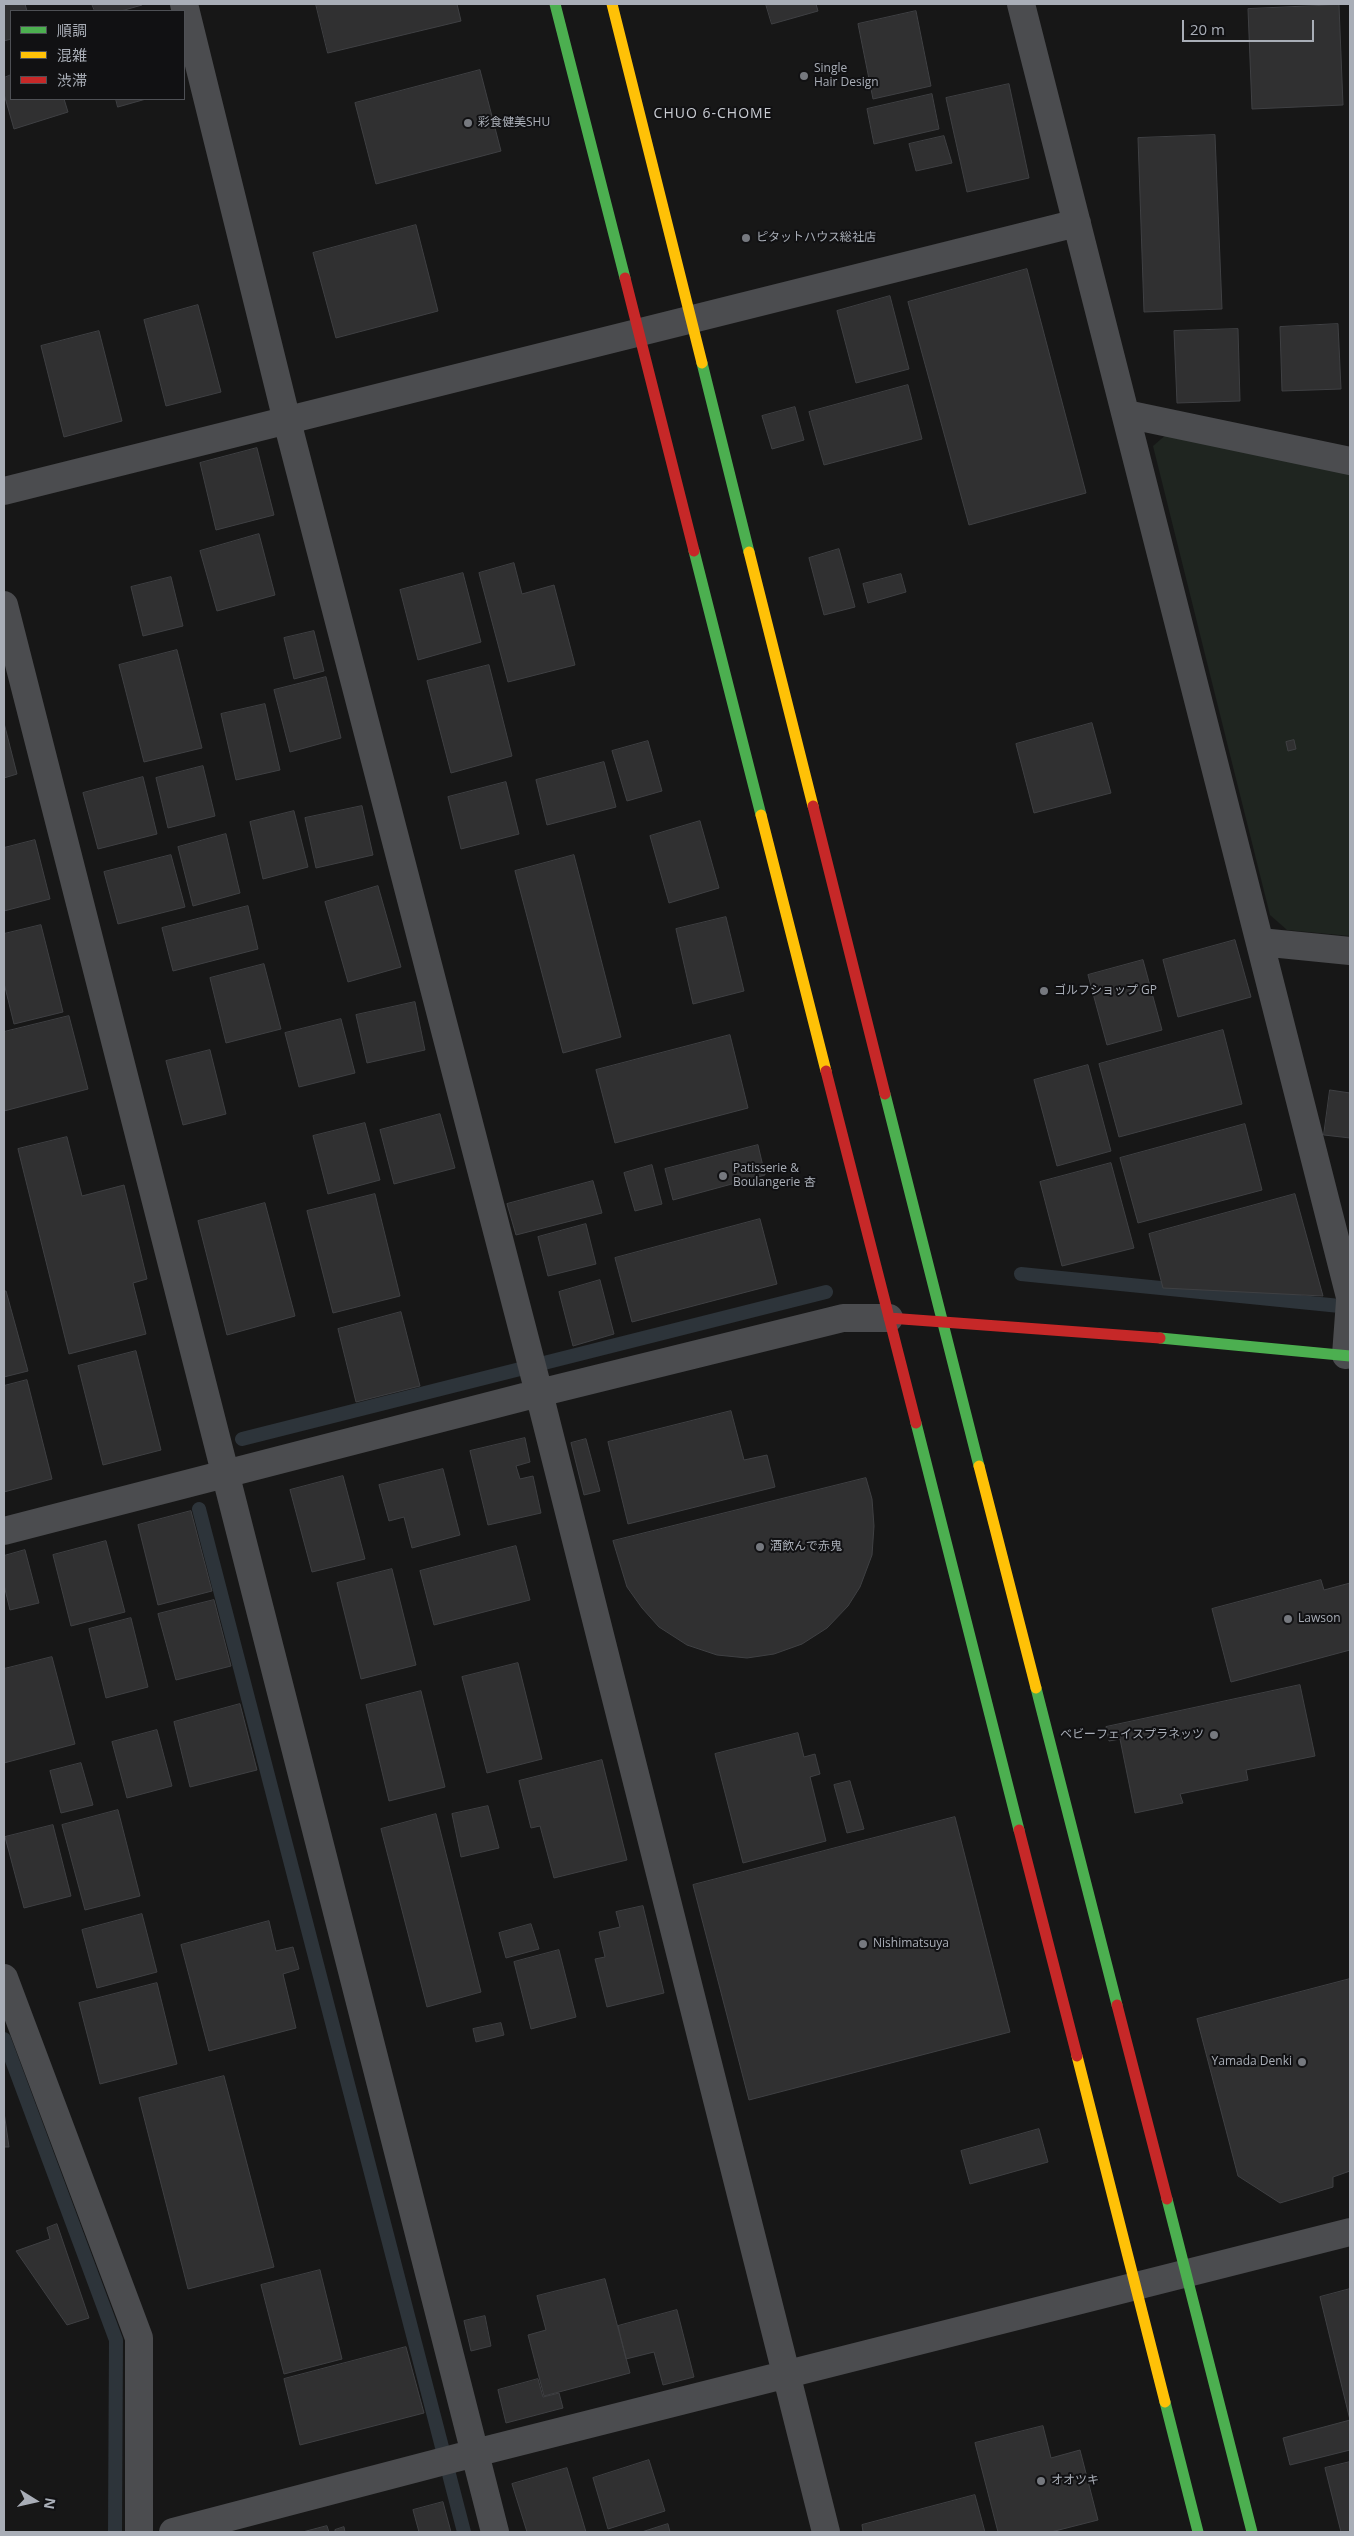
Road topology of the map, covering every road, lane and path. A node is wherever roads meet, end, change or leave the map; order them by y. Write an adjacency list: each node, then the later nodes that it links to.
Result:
1 (184, 4): 9 (street)
2 (555, 4): 7 (street)
3 (612, 4): 6 (street)
4 (1021, 4): 5 (street)
5 (1077, 223): 6 (street); 8 (street)
6 (691, 320): 7 (street); 17 (street)
7 (639, 333): 9 (street); 16 (street)
8 (1126, 414): 10 (street); 13 (street)
9 (288, 421): 11 (street); 19 (street)
10 (1350, 461)
11 (4, 491)
12 (4, 605): 20 (street)
13 (1260, 942): 14 (street); 15 (street)
14 (1350, 951)
15 (1350, 1305): 18 (street)
16 (889, 1318): 17 (street); 19 (street); 26 (street)
17 (942, 1322): 18 (street); 25 (street)
18 (1348, 1355)
19 (535, 1377): 20 (street); 27 (street)
20 (224, 1475): 21 (street); 28 (street)
21 (4, 1531)
22 (4, 1978): 23 (street)
23 (11, 2014): 29 (street)
24 (1350, 2232): 25 (street)
25 (1186, 2274): 26 (street); 34 (street)
26 (1136, 2287): 27 (street); 33 (street)
27 (787, 2376): 28 (street); 32 (street)
28 (456, 2458): 30 (street); 31 (street)
29 (139, 2532)
30 (173, 2532)
31 (495, 2532)
32 (826, 2532)
33 (1198, 2532)
34 (1252, 2532)

